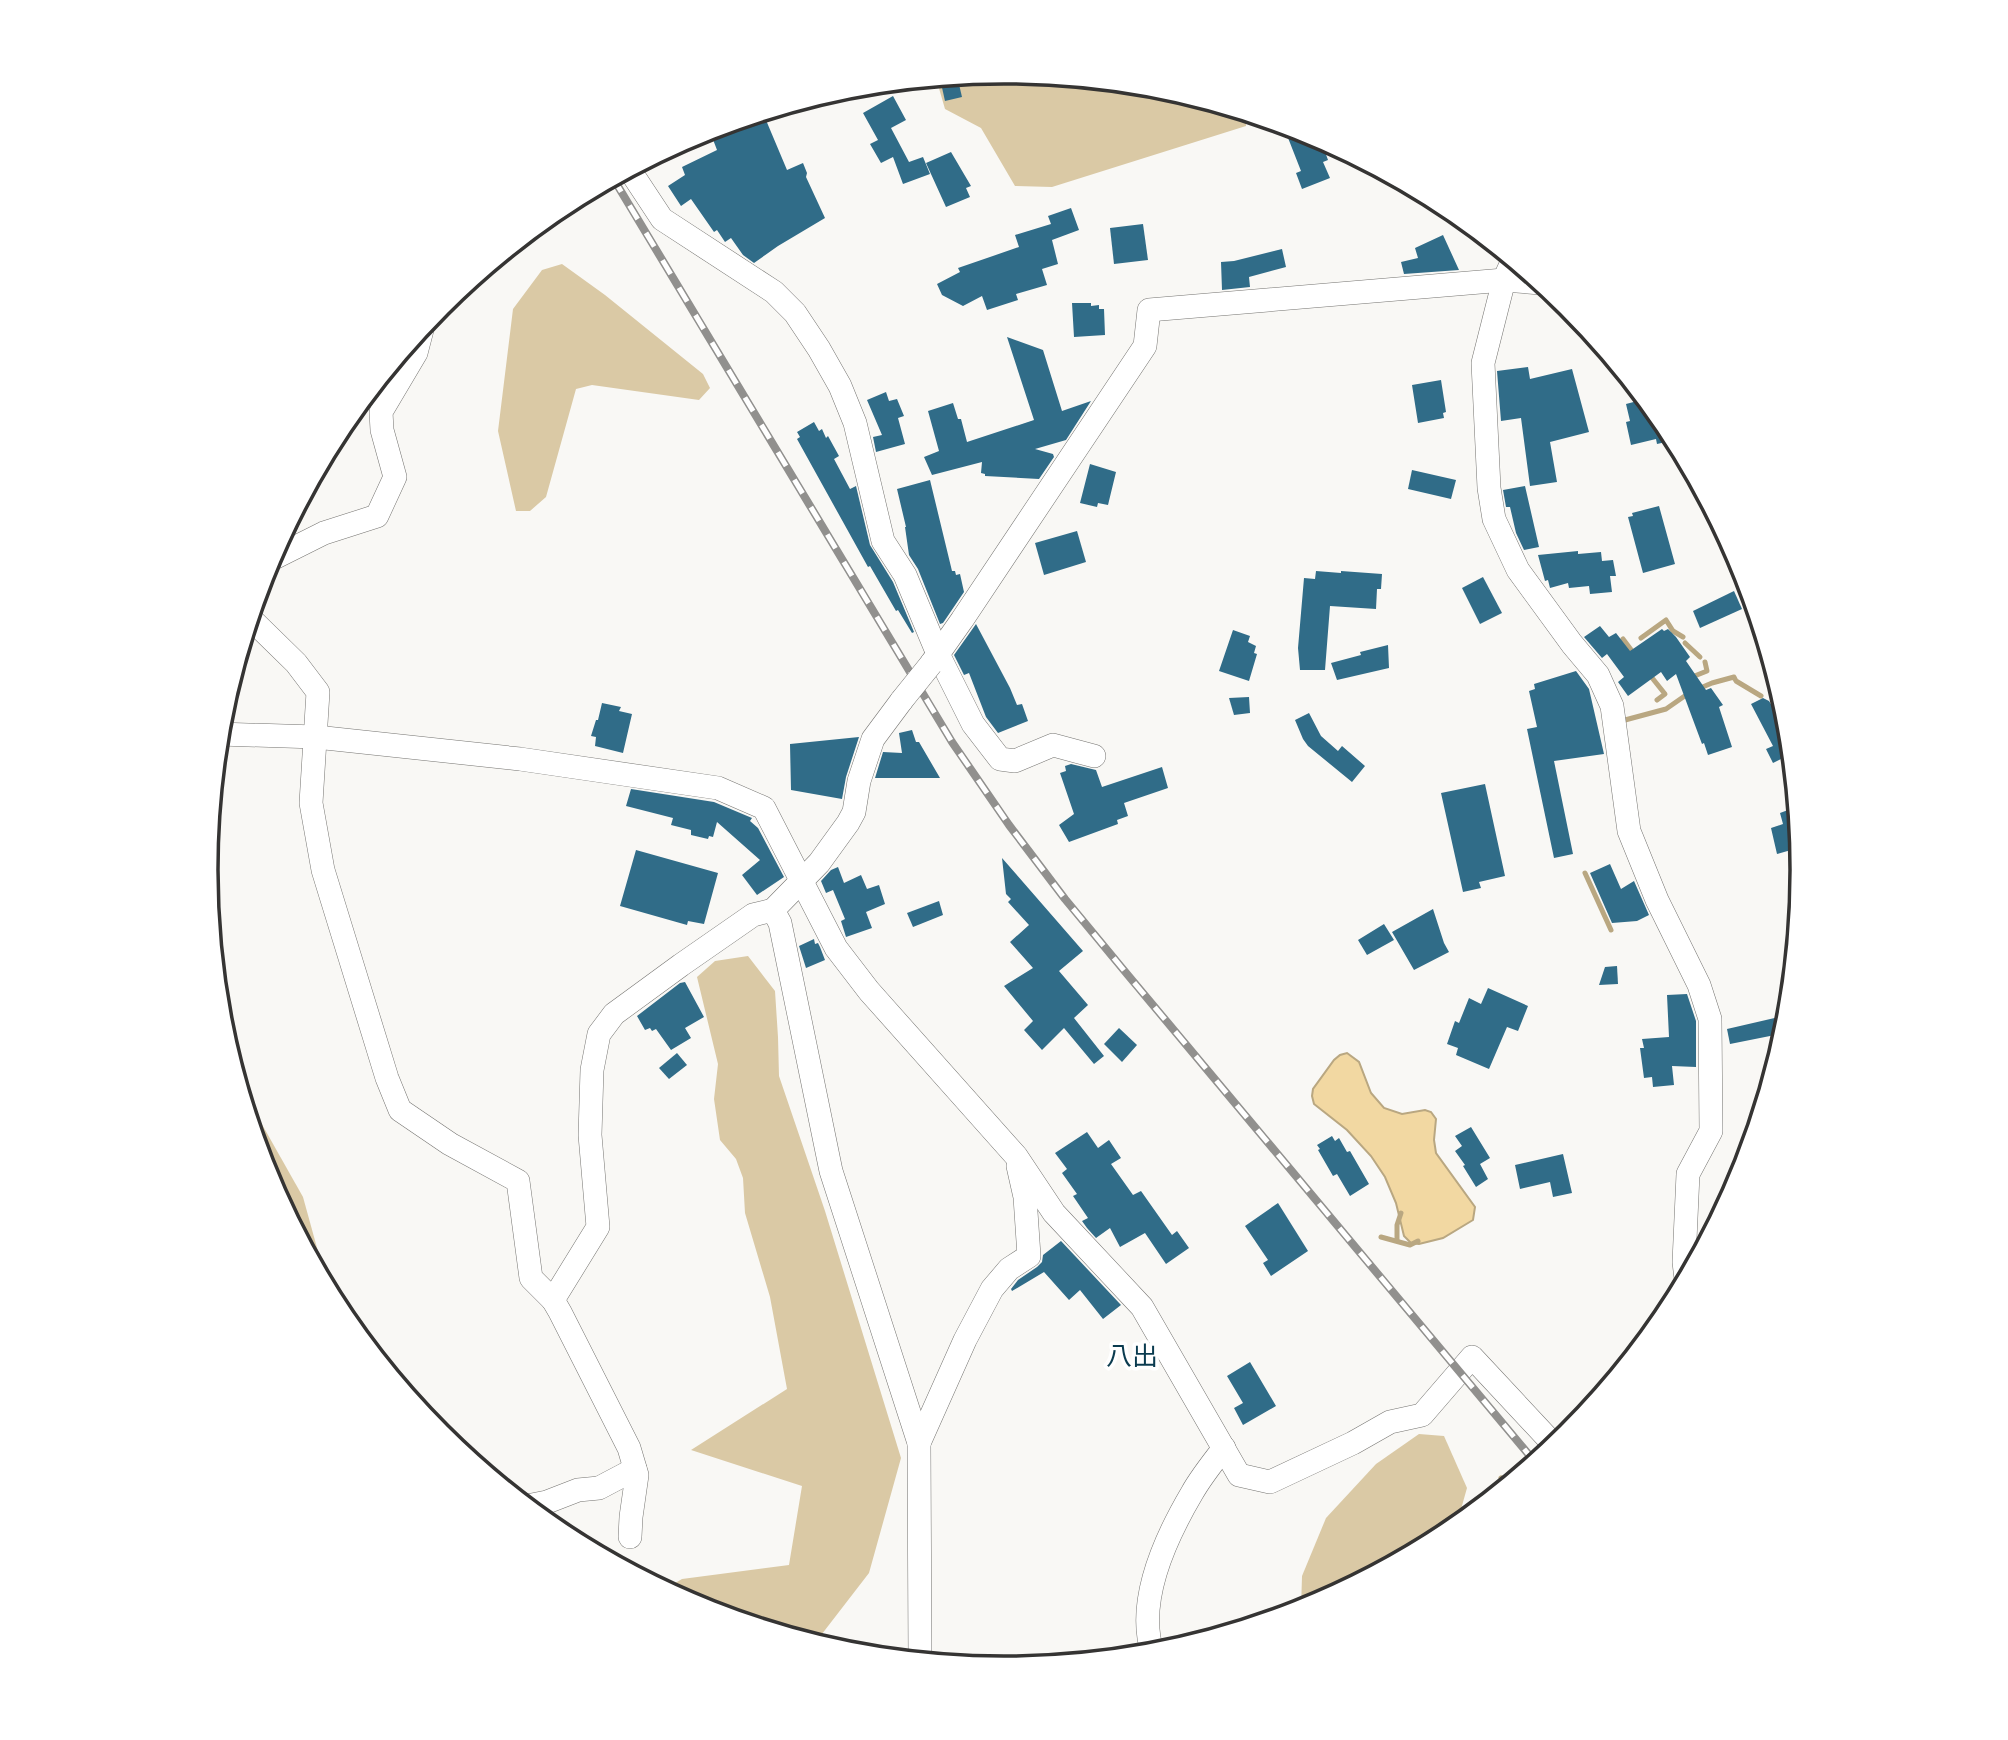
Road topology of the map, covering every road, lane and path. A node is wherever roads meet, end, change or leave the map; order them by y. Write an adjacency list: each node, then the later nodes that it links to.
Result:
1 (634, 177): 6 (street)
2 (1508, 270): 6 (street); 13 (street)
3 (418, 347): 4 (street)
4 (285, 552)
5 (257, 625): 8 (street)
6 (934, 659): 9 (street); 10 (street, bridge)
7 (230, 734): 8 (street)
8 (316, 737): 10 (street); 14 (street)
9 (1094, 756)
10 (801, 880): 11 (street); 12 (street)
11 (773, 910): 14 (street); 16 (street)
12 (1016, 1156): 16 (street); 17 (street)
13 (1684, 1264)
14 (553, 1300): 18 (street)
15 (1547, 1438): 17 (street)
16 (919, 1443): 22 (street)
17 (1224, 1448): 21 (street)
18 (635, 1469): 19 (street); 20 (street)
19 (540, 1504)
20 (630, 1537)
21 (1151, 1642)
22 (920, 1651)

